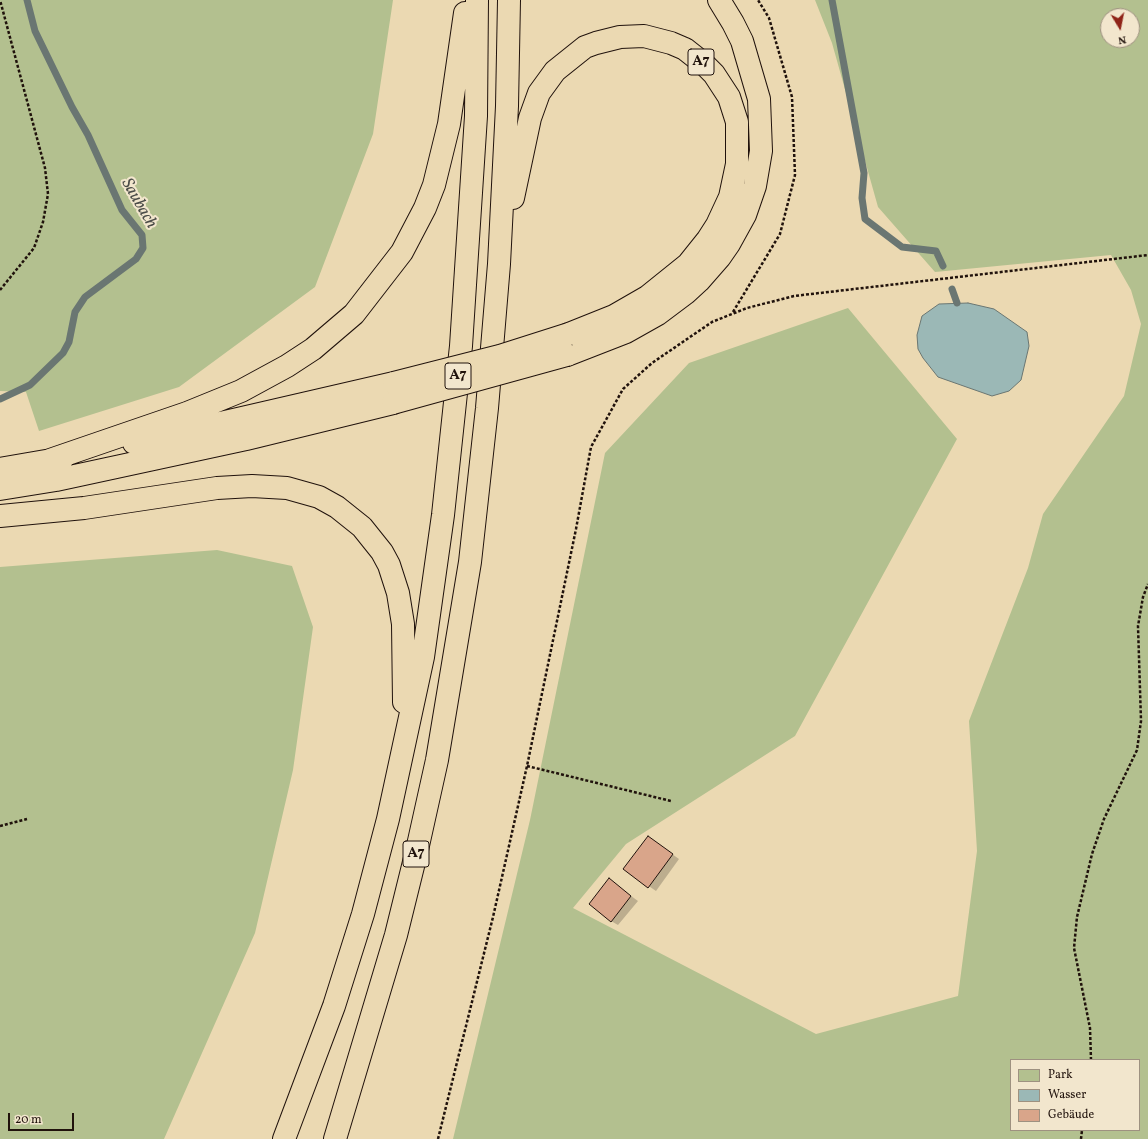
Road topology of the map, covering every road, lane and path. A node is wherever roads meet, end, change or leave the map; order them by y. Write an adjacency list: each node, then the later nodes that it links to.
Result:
1 (0, 0): 8 (path)
2 (467, 0): 11 (highway, A7)
3 (477, 0): 16 (highway, A7)
4 (509, 0): 7 (highway, A7)
5 (719, 0): 9 (highway, A7)
6 (1148, 255): 17 (path)
7 (499, 264): 9 (highway, A7); 23 (highway, A7)
8 (0, 290)
9 (568, 345): 10 (highway, A7, bridge)
10 (394, 393): 11 (highway, A7); 13 (highway, A7)
11 (50, 460): 12 (highway, A7)
12 (0, 469)
13 (0, 489)
14 (0, 516): 16 (highway, A7)
15 (1148, 584): 21 (path)
16 (404, 748): 22 (highway, A7)
17 (527, 766): 18 (path); 24 (path)
18 (670, 801)
19 (27, 819): 20 (path)
20 (0, 826)
21 (1091, 1059)
22 (284, 1139)
23 (335, 1139)
24 (438, 1139)

